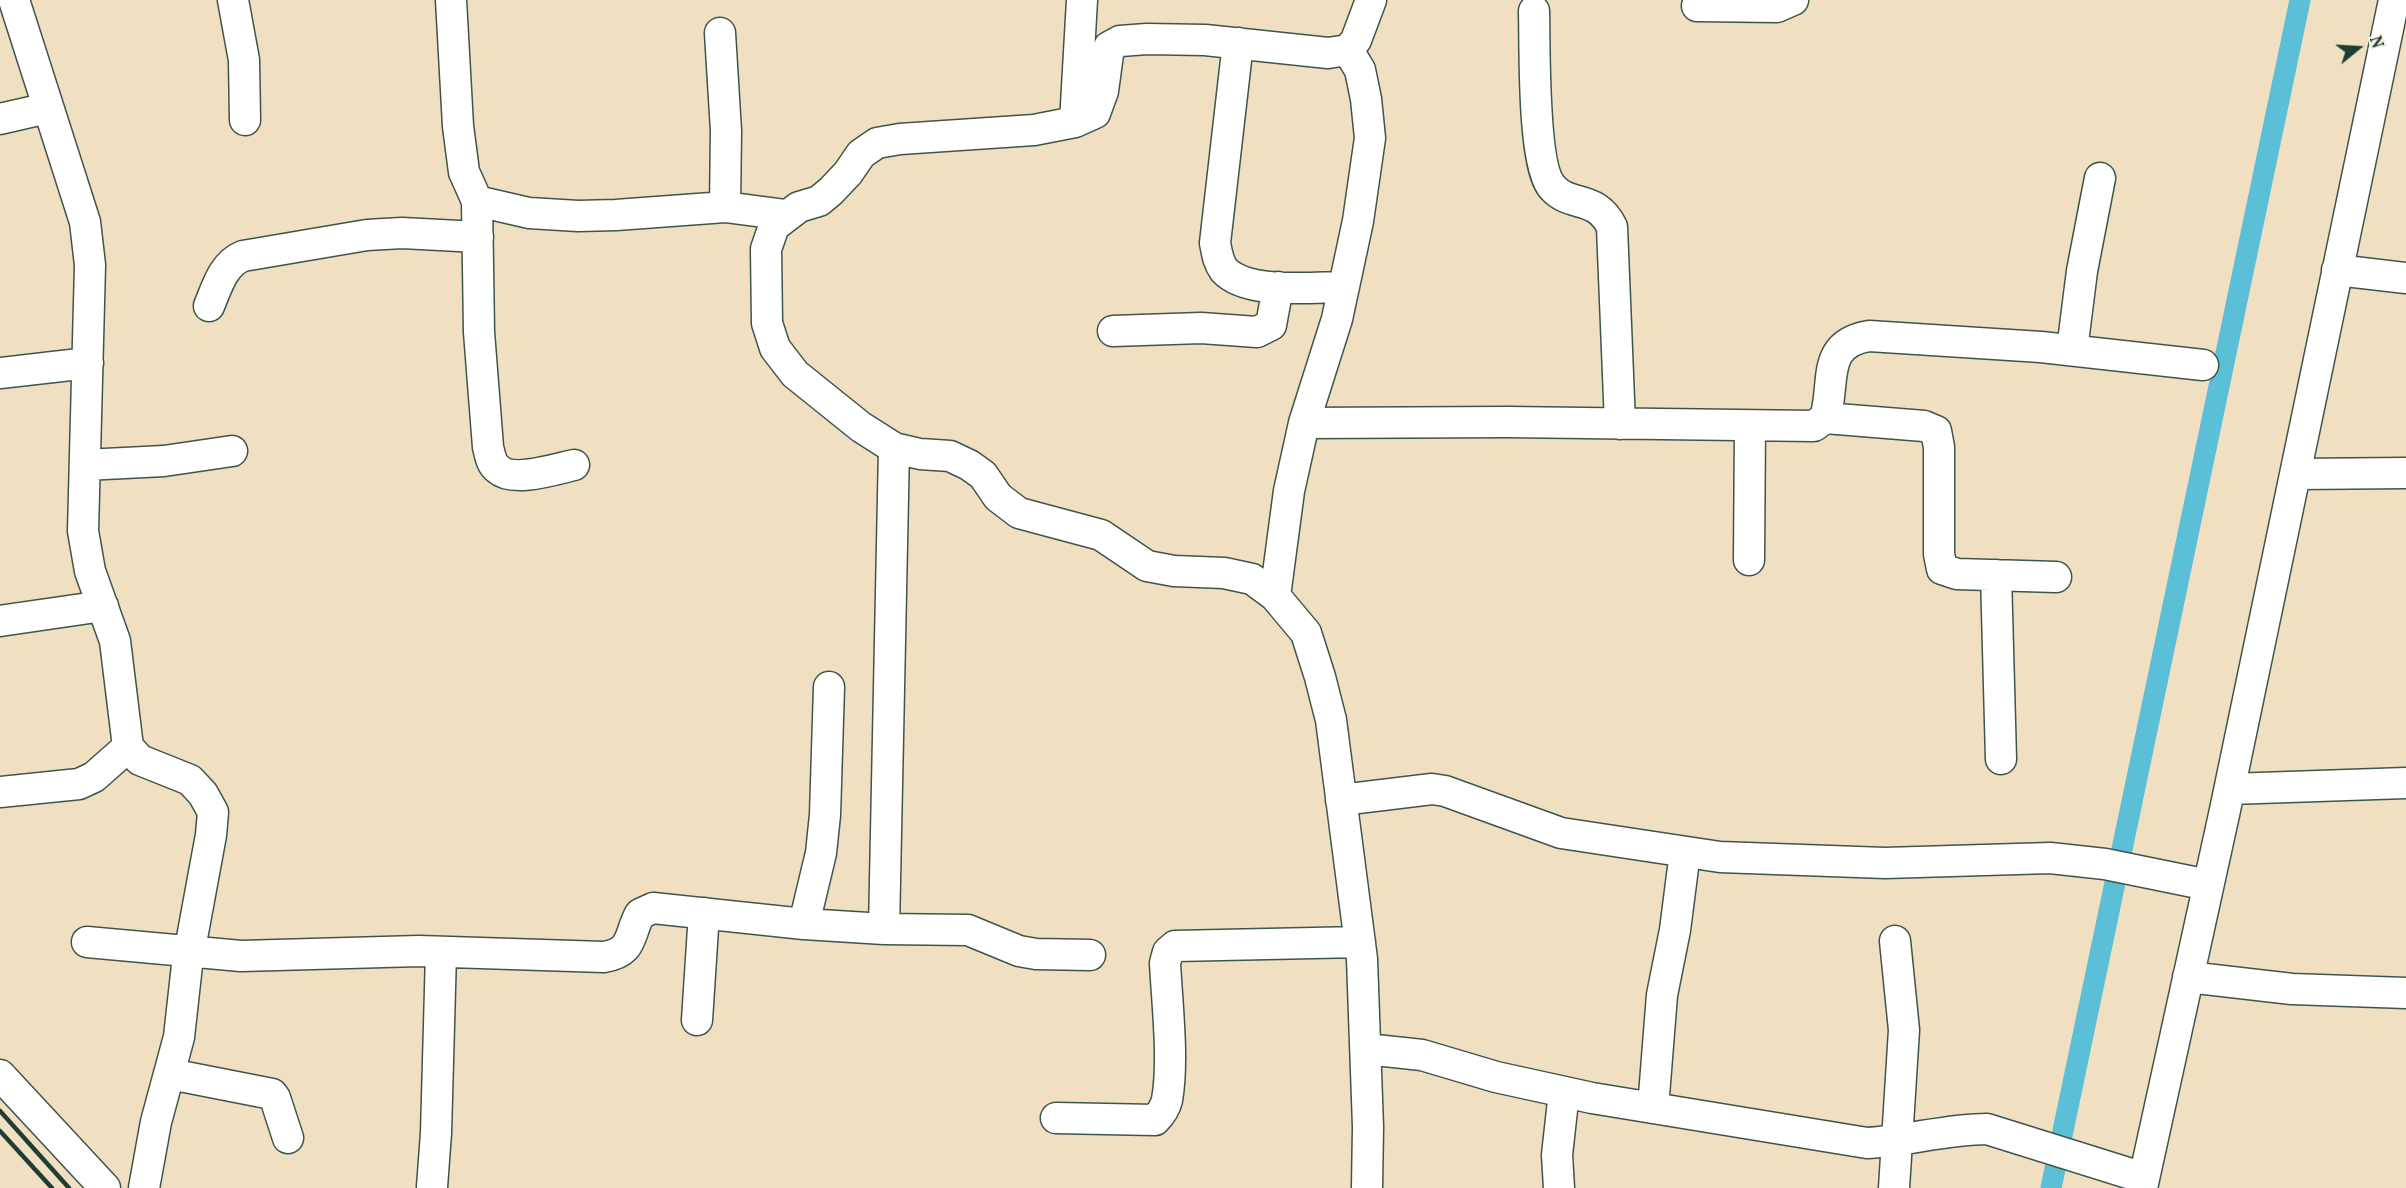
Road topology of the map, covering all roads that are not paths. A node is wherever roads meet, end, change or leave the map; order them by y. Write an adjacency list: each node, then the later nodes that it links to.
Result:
1 (14, 0): 13 (street)
2 (233, 0): 15 (street)
3 (451, 0): 18 (street)
4 (1082, 0): 16 (street)
5 (1371, 0): 12 (street)
6 (1793, 0): 8 (street)
7 (2394, 0): 22 (street)
8 (1696, 6)
9 (1534, 11): 34 (street)
10 (720, 33): 19 (street)
11 (1238, 43): 12 (street); 16 (street); 24 (street)
12 (1348, 50): 25 (street)
13 (48, 108): 14 (street); 29 (street)
14 (0, 118)
15 (245, 120)
16 (1075, 122): 20 (street)
17 (2100, 178): 28 (street)
18 (477, 201): 19 (street); 21 (street)
19 (725, 207): 20 (street)
20 (786, 215): 36 (street)
21 (478, 237): 26 (street); 39 (street)
22 (2337, 270): 23 (street); 41 (street)
23 (2406, 278)
24 (1278, 287): 25 (street); 27 (street)
25 (1344, 287): 33 (street)
26 (209, 306)
27 (1113, 331)
28 (2072, 350): 30 (street); 32 (street)
29 (88, 363): 31 (street); 38 (street)
30 (2203, 365)
31 (0, 373)
32 (1825, 418): 35 (street); 43 (street)
33 (1304, 423): 34 (street); 45 (street)
34 (1620, 424): 35 (street)
35 (1750, 426): 42 (street)
36 (894, 448): 45 (street); 59 (street)
37 (232, 452): 38 (street)
38 (85, 465): 46 (street)
39 (574, 465)
40 (2406, 473): 41 (street)
41 (2296, 474): 52 (street)
42 (1749, 560)
43 (1996, 575): 44 (street); 50 (street)
44 (2056, 577)
45 (1275, 596): 54 (street)
46 (103, 606): 47 (street); 49 (street)
47 (0, 621)
48 (829, 687): 58 (street)
49 (128, 747): 53 (street); 63 (street)
50 (2001, 759)
51 (2406, 783): 52 (street)
52 (2230, 789): 56 (street)
53 (0, 792)
54 (1341, 800): 55 (street); 62 (street)
55 (1685, 852): 56 (street); 73 (street)
56 (2196, 882): 66 (street)
57 (704, 913): 58 (street); 64 (street); 68 (street)
58 (804, 924): 59 (street)
59 (884, 929): 65 (street)
60 (1895, 941): 76 (street)
61 (87, 942): 63 (street)
62 (1360, 942): 69 (street); 74 (street)
63 (189, 951): 64 (street); 70 (street)
64 (441, 952): 78 (street)
65 (1090, 956)
66 (2188, 977): 67 (street); 77 (street)
67 (2406, 993)
68 (697, 1020)
69 (1366, 1049): 72 (street); 81 (street)
70 (170, 1074): 75 (street); 80 (street)
71 (0, 1075): 79 (street)
72 (1564, 1092): 73 (street); 82 (street)
73 (1653, 1108): 76 (street)
74 (1056, 1118)
75 (288, 1138)
76 (1897, 1141): 77 (street); 83 (street)
77 (2136, 1179)
78 (432, 1187)
79 (105, 1188)
80 (144, 1188)
81 (1366, 1188)
82 (1559, 1188)
83 (1894, 1188)

